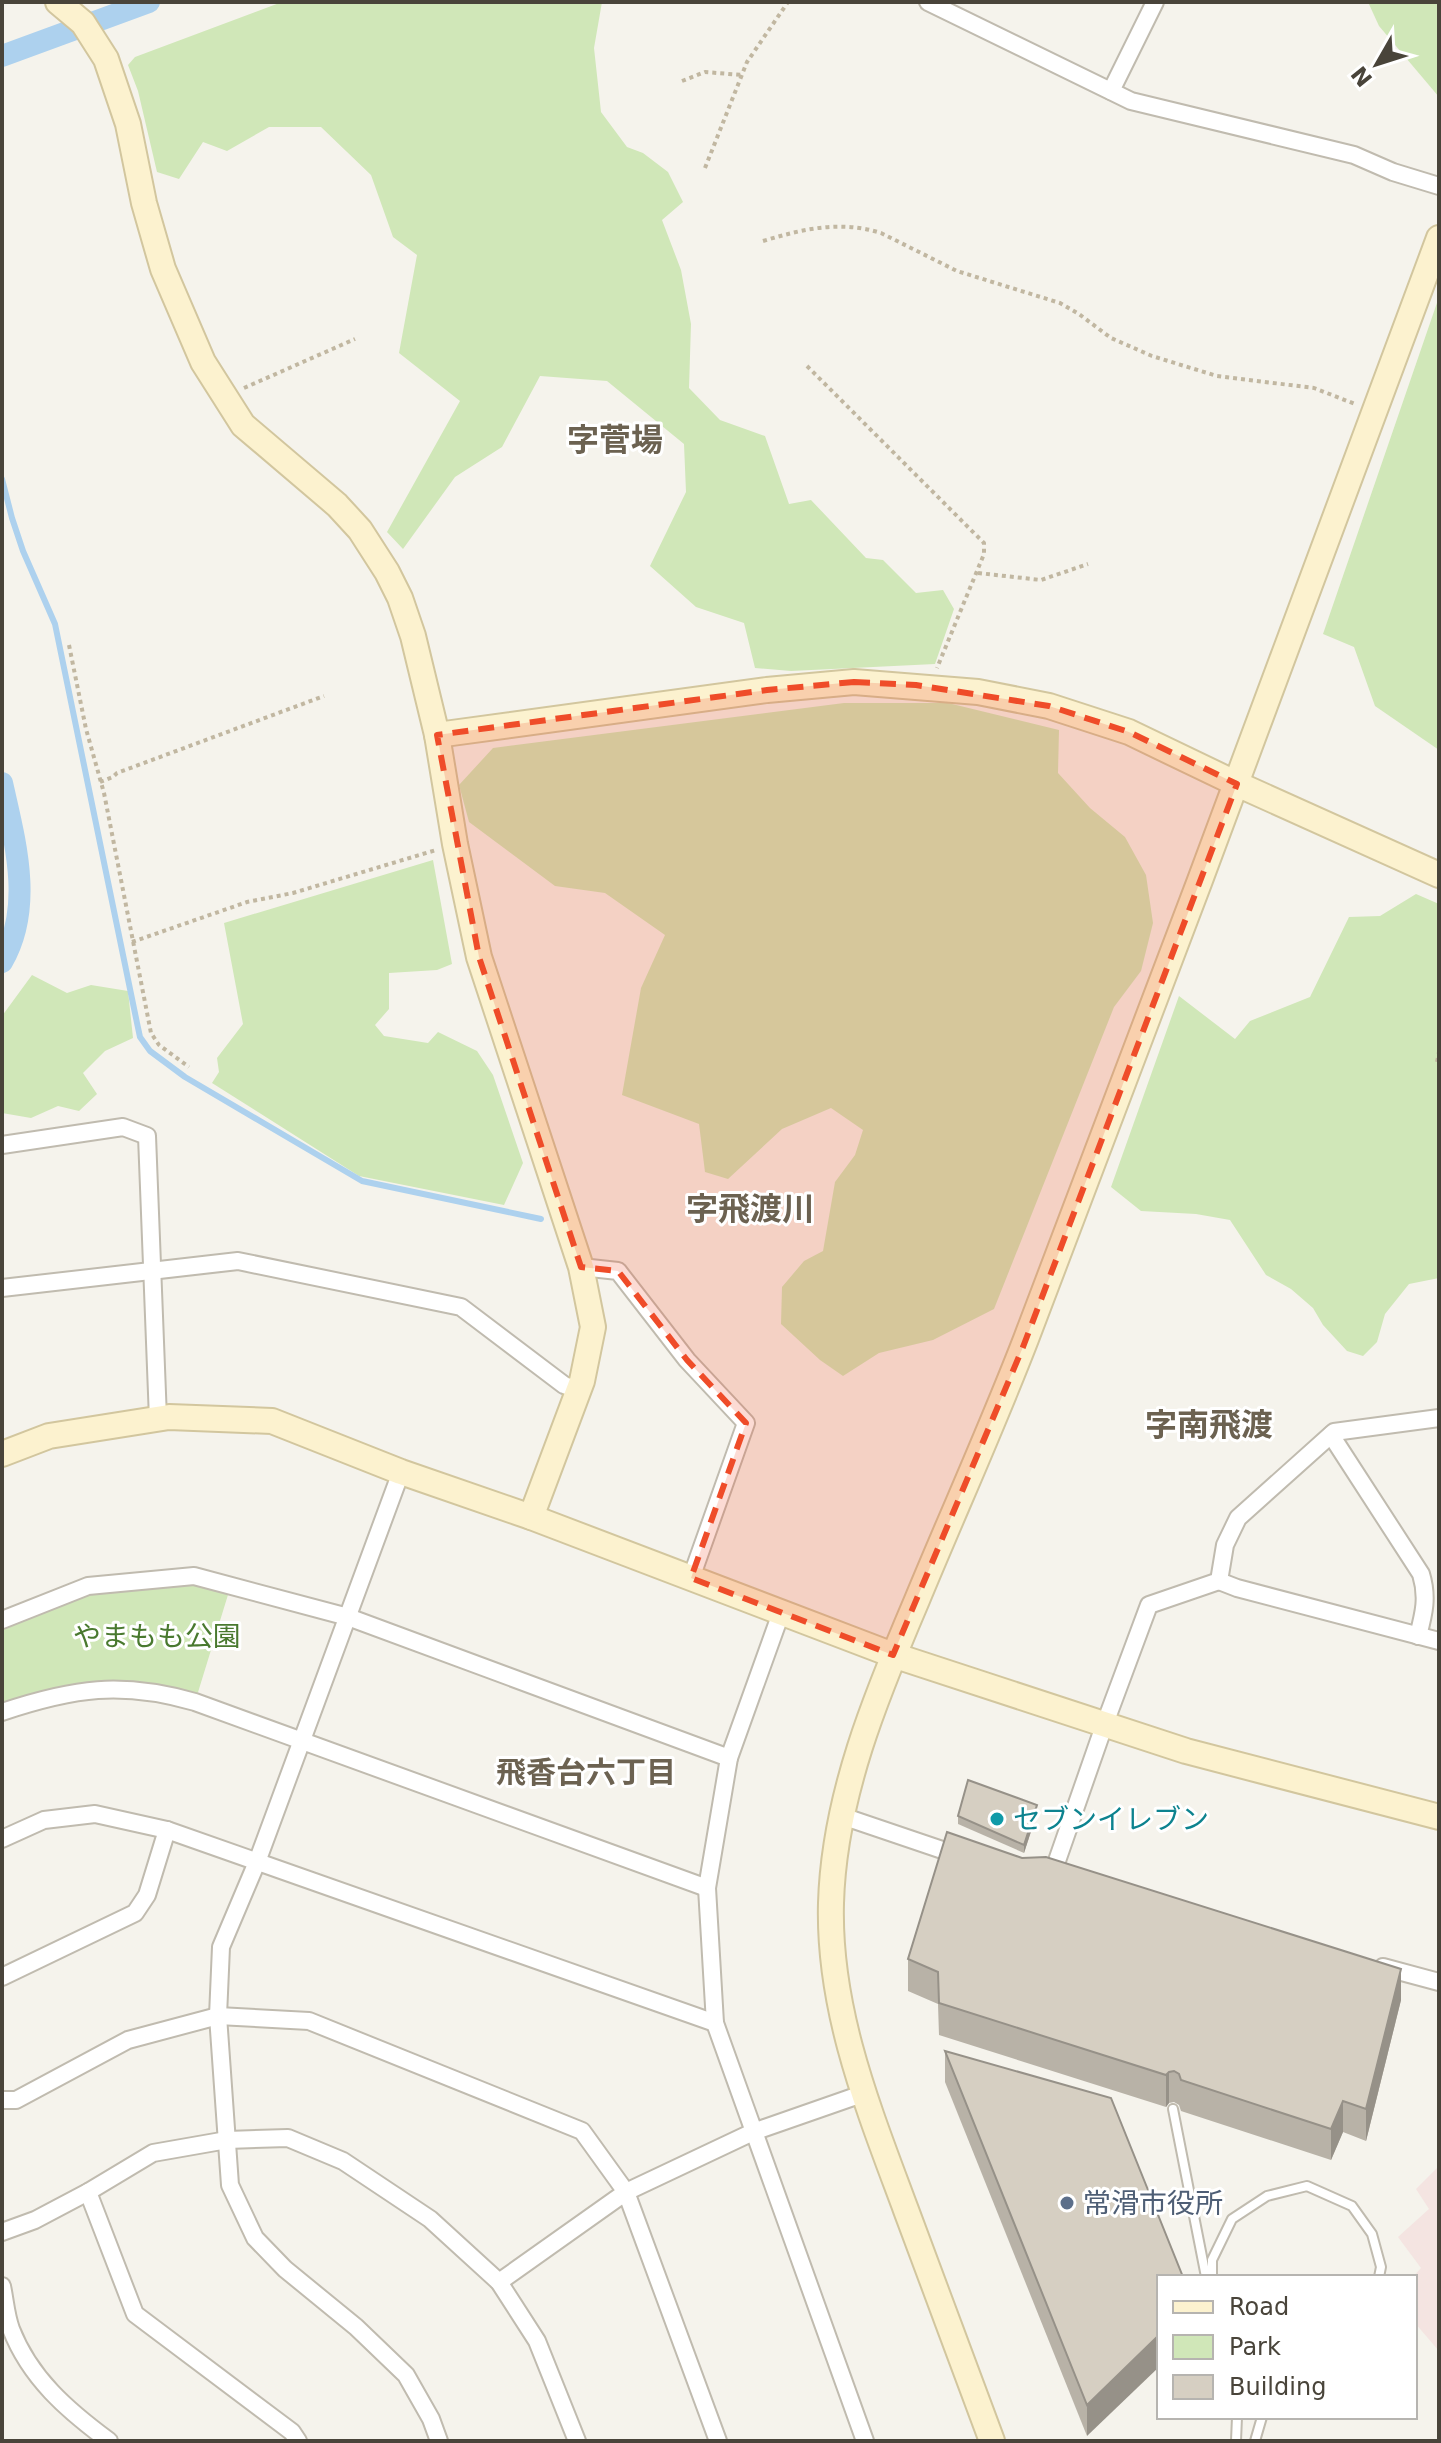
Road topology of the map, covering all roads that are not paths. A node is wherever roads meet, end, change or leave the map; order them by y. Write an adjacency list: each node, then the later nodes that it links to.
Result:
1 (928, 2): 4 (street)
2 (1155, 2): 4 (street)
3 (63, 5): 7 (street)
4 (1111, 91): 5 (street)
5 (1439, 186)
6 (1439, 238): 8 (street)
7 (437, 735): 8 (street); 11 (street)
8 (1237, 784): 9 (street); 28 (street)
9 (1439, 875)
10 (2, 1145): 12 (street)
11 (581, 1267): 14 (street); 21 (street)
12 (152, 1270): 13 (street); 14 (street); 16 (street)
13 (2, 1288)
14 (578, 1390): 20 (street)
15 (1439, 1418): 17 (street)
16 (158, 1419): 18 (street); 19 (street)
17 (1331, 1435): 22 (street); 26 (street)
18 (2, 1454)
19 (401, 1472): 20 (street); 24 (street)
20 (531, 1517): 21 (street)
21 (691, 1578): 23 (street)
22 (1219, 1581): 26 (street); 30 (street)
23 (781, 1613): 28 (street); 32 (street)
24 (348, 1617): 25 (street); 31 (street); 32 (street)
25 (2, 1620)
26 (1418, 1636): 27 (street)
27 (1439, 1641)
28 (893, 1655): 30 (street); 33 (street)
29 (2, 1712): 31 (street)
30 (1104, 1726): 34 (street); 39 (street)
31 (303, 1741): 38 (street); 40 (street)
32 (729, 1758): 40 (street)
33 (842, 1816): 37 (street); 46 (street)
34 (1439, 1817)
35 (167, 1830): 36 (street); 38 (street); 42 (street)
36 (2, 1839)
37 (969, 1859)
38 (257, 1862): 44 (street); 45 (street)
39 (1051, 1879)
40 (707, 1888): 45 (street)
41 (1364, 1962): 43 (street)
42 (2, 1977)
43 (1439, 1982)
44 (218, 2016): 47 (street); 50 (street); 52 (street)
45 (715, 2023): 49 (street)
46 (862, 2094): 49 (street); 67 (street)
47 (2, 2100)
48 (1173, 2109): 54 (lane)
49 (753, 2132): 52 (street); 66 (street)
50 (227, 2140): 51 (street); 57 (street); 63 (street)
51 (88, 2192): 53 (street); 62 (street)
52 (626, 2192): 57 (street); 65 (street)
53 (2, 2232)
54 (1209, 2275)
55 (1209, 2275): 56 (lane)
56 (1379, 2275)
57 (499, 2282): 64 (street)
58 (2, 2286): 61 (street)
59 (1237, 2419): 68 (lane)
60 (1261, 2419): 69 (lane)
61 (109, 2441)
62 (298, 2441)
63 (439, 2441)
64 (577, 2441)
65 (718, 2441)
66 (865, 2441)
67 (992, 2441)
68 (1236, 2441)
69 (1255, 2441)

